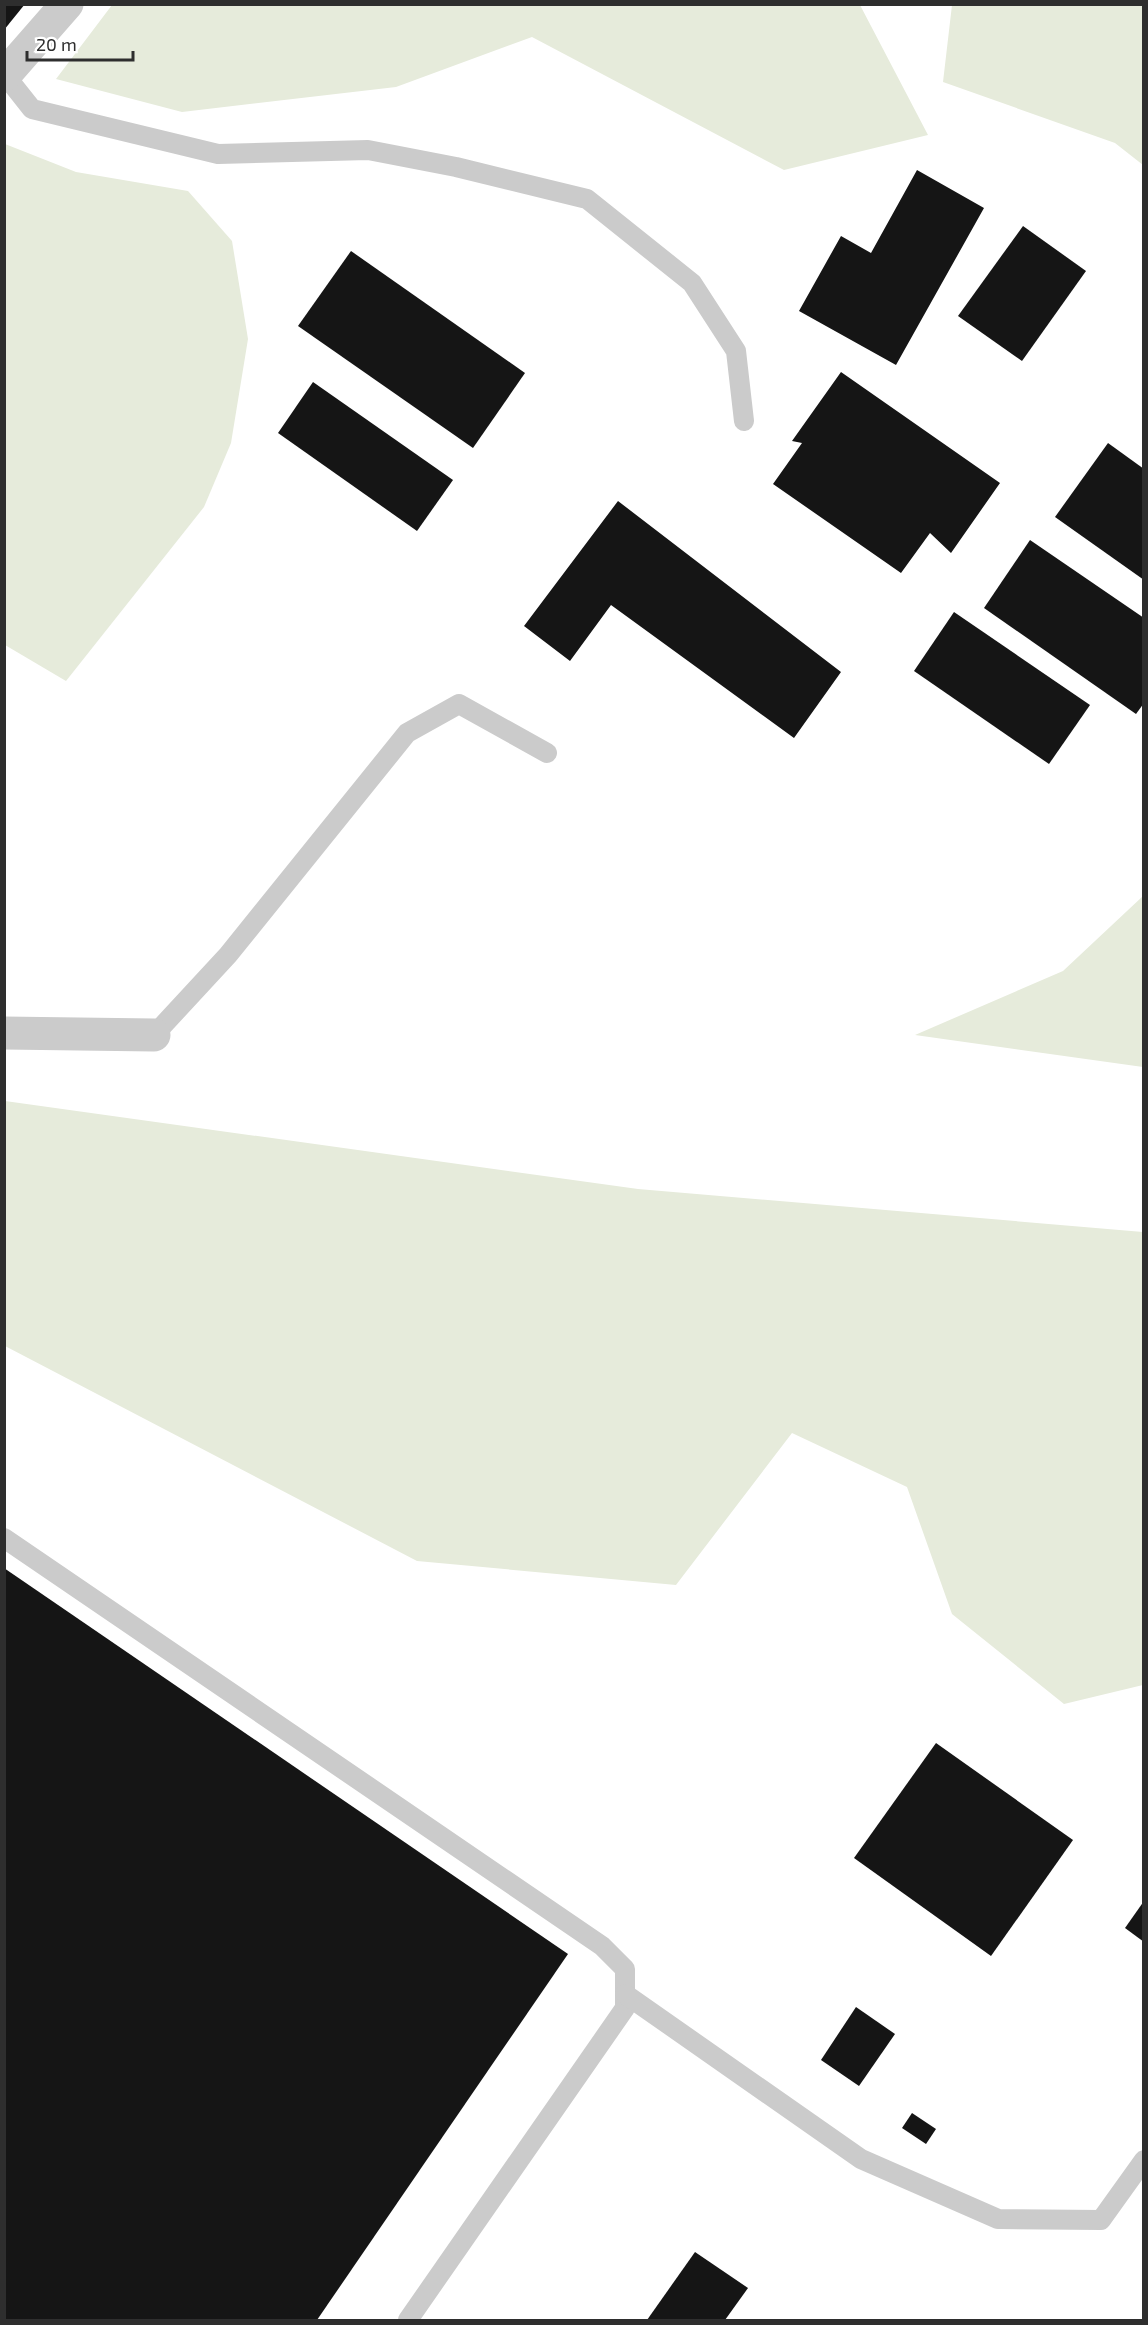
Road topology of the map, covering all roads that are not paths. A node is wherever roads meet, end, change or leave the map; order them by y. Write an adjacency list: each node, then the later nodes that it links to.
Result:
1 (67, 4): 2 (street)
2 (5, 76): 3 (lane)
3 (744, 421)
4 (547, 753): 6 (lane)
5 (4, 1033): 6 (street)
6 (154, 1035)
7 (4, 1538): 8 (lane)
8 (625, 1994): 9 (lane); 10 (lane)
9 (1143, 2160)
10 (408, 2320)

